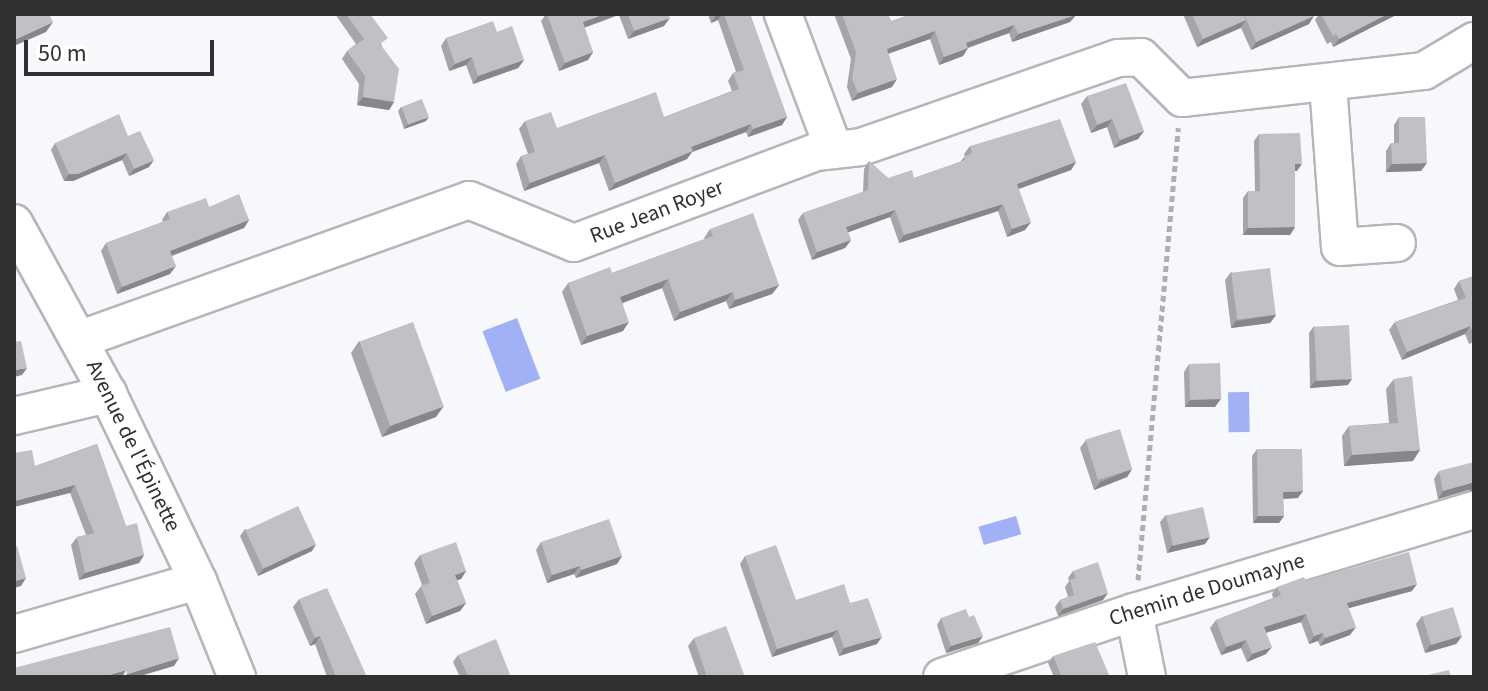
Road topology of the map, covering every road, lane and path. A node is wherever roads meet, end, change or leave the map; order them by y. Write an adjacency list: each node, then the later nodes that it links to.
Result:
1 (783, 14): 5 (street)
2 (1474, 41): 3 (street)
3 (1328, 84): 4 (street); 7 (street)
4 (1182, 98): 5 (street, Rue Jean Royer); 13 (path)
5 (834, 150): 8 (street, Rue Jean Royer)
6 (14, 223): 8 (street, Avenue de l'Épinette)
7 (1397, 243)
8 (81, 339): 9 (street, Avenue de l'Épinette)
9 (108, 394): 10 (street); 12 (street, Avenue de l'Épinette)
10 (14, 416)
11 (1474, 510): 13 (street, Chemin de Doumayne)
12 (198, 581): 14 (street); 15 (street, Avenue de l'Épinette)
13 (1134, 612): 16 (street, Chemin de Doumayne); 17 (street)
14 (14, 634)
15 (237, 677)
16 (942, 677)
17 (1147, 677)

